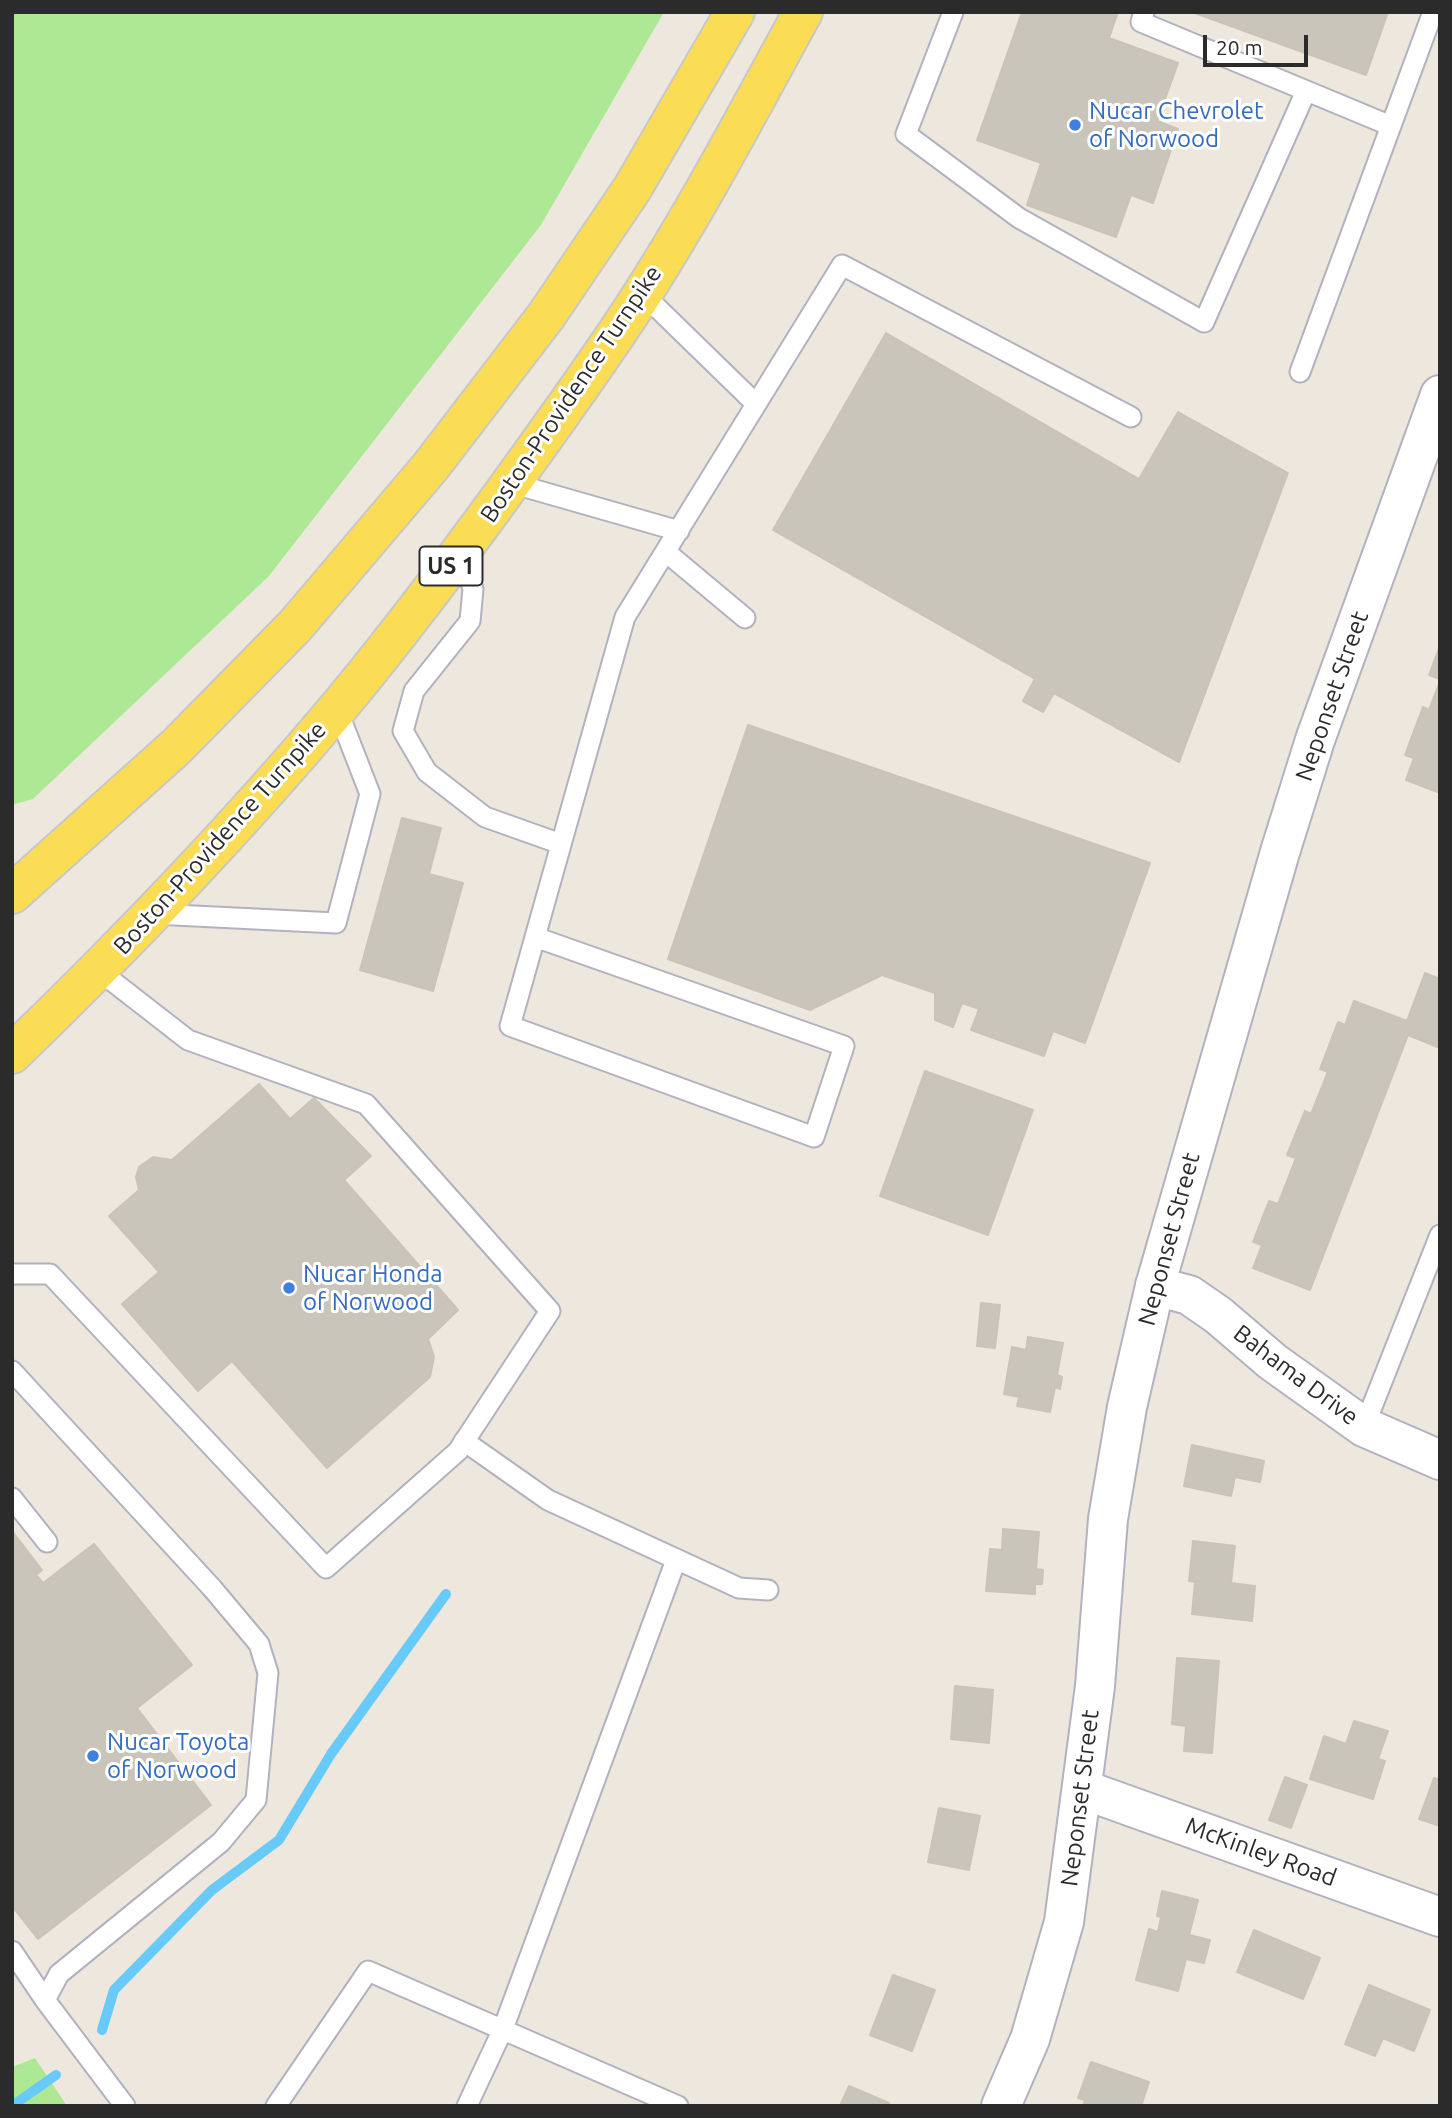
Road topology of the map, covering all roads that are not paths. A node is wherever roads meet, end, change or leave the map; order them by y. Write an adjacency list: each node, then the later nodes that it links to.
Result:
1 (735, 12): 20 (main road)
2 (803, 12): 8 (main road, Boston-Providence Turnpike / US 1)
3 (953, 12): 6 (lane)
4 (1144, 12): 6 (lane)
5 (1433, 12): 7 (lane)
6 (1306, 91): 7 (lane)
7 (1391, 126): 9 (lane)
8 (643, 293): 11 (lane); 13 (main road, Boston-Providence Turnpike / US 1)
9 (1300, 372)
10 (1440, 395): 27 (street, Neponset Street)
11 (756, 404): 12 (lane); 14 (lane)
12 (1131, 417)
13 (511, 483): 14 (lane); 15 (main road, Boston-Providence Turnpike / US 1)
14 (680, 531): 16 (lane)
15 (463, 551): 18 (main road, Boston-Providence Turnpike / US 1); 19 (lane)
16 (666, 552): 17 (lane); 19 (lane)
17 (745, 618)
18 (337, 709): 21 (main road, Boston-Providence Turnpike / US 1); 21 (lane)
19 (561, 844): 22 (lane)
20 (12, 894)
21 (154, 914): 23 (main road, Boston-Providence Turnpike / US 1)
22 (535, 937): 22 (lane)
23 (98, 971): 24 (main road, Boston-Providence Turnpike / US 1); 30 (lane)
24 (12, 1054)
25 (1440, 1235): 29 (lane)
26 (12, 1273): 30 (lane)
27 (1155, 1286): 29 (street, Bahama Drive); 36 (street, Neponset Street)
28 (12, 1371): 39 (lane)
29 (1364, 1427): 31 (street, Bahama Drive)
30 (464, 1441): 34 (lane)
31 (1440, 1460)
32 (12, 1498): 33 (lane)
33 (47, 1542)
34 (676, 1560): 35 (lane); 40 (lane)
35 (768, 1590)
36 (1082, 1789): 37 (street, McKinley Road); 45 (street, Neponset Street)
37 (1440, 1917)
38 (12, 1951): 39 (lane)
39 (45, 2000): 41 (lane)
40 (503, 2029): 42 (lane); 43 (lane); 44 (lane)
41 (125, 2106)
42 (276, 2106)
43 (467, 2106)
44 (678, 2106)
45 (1001, 2106)

